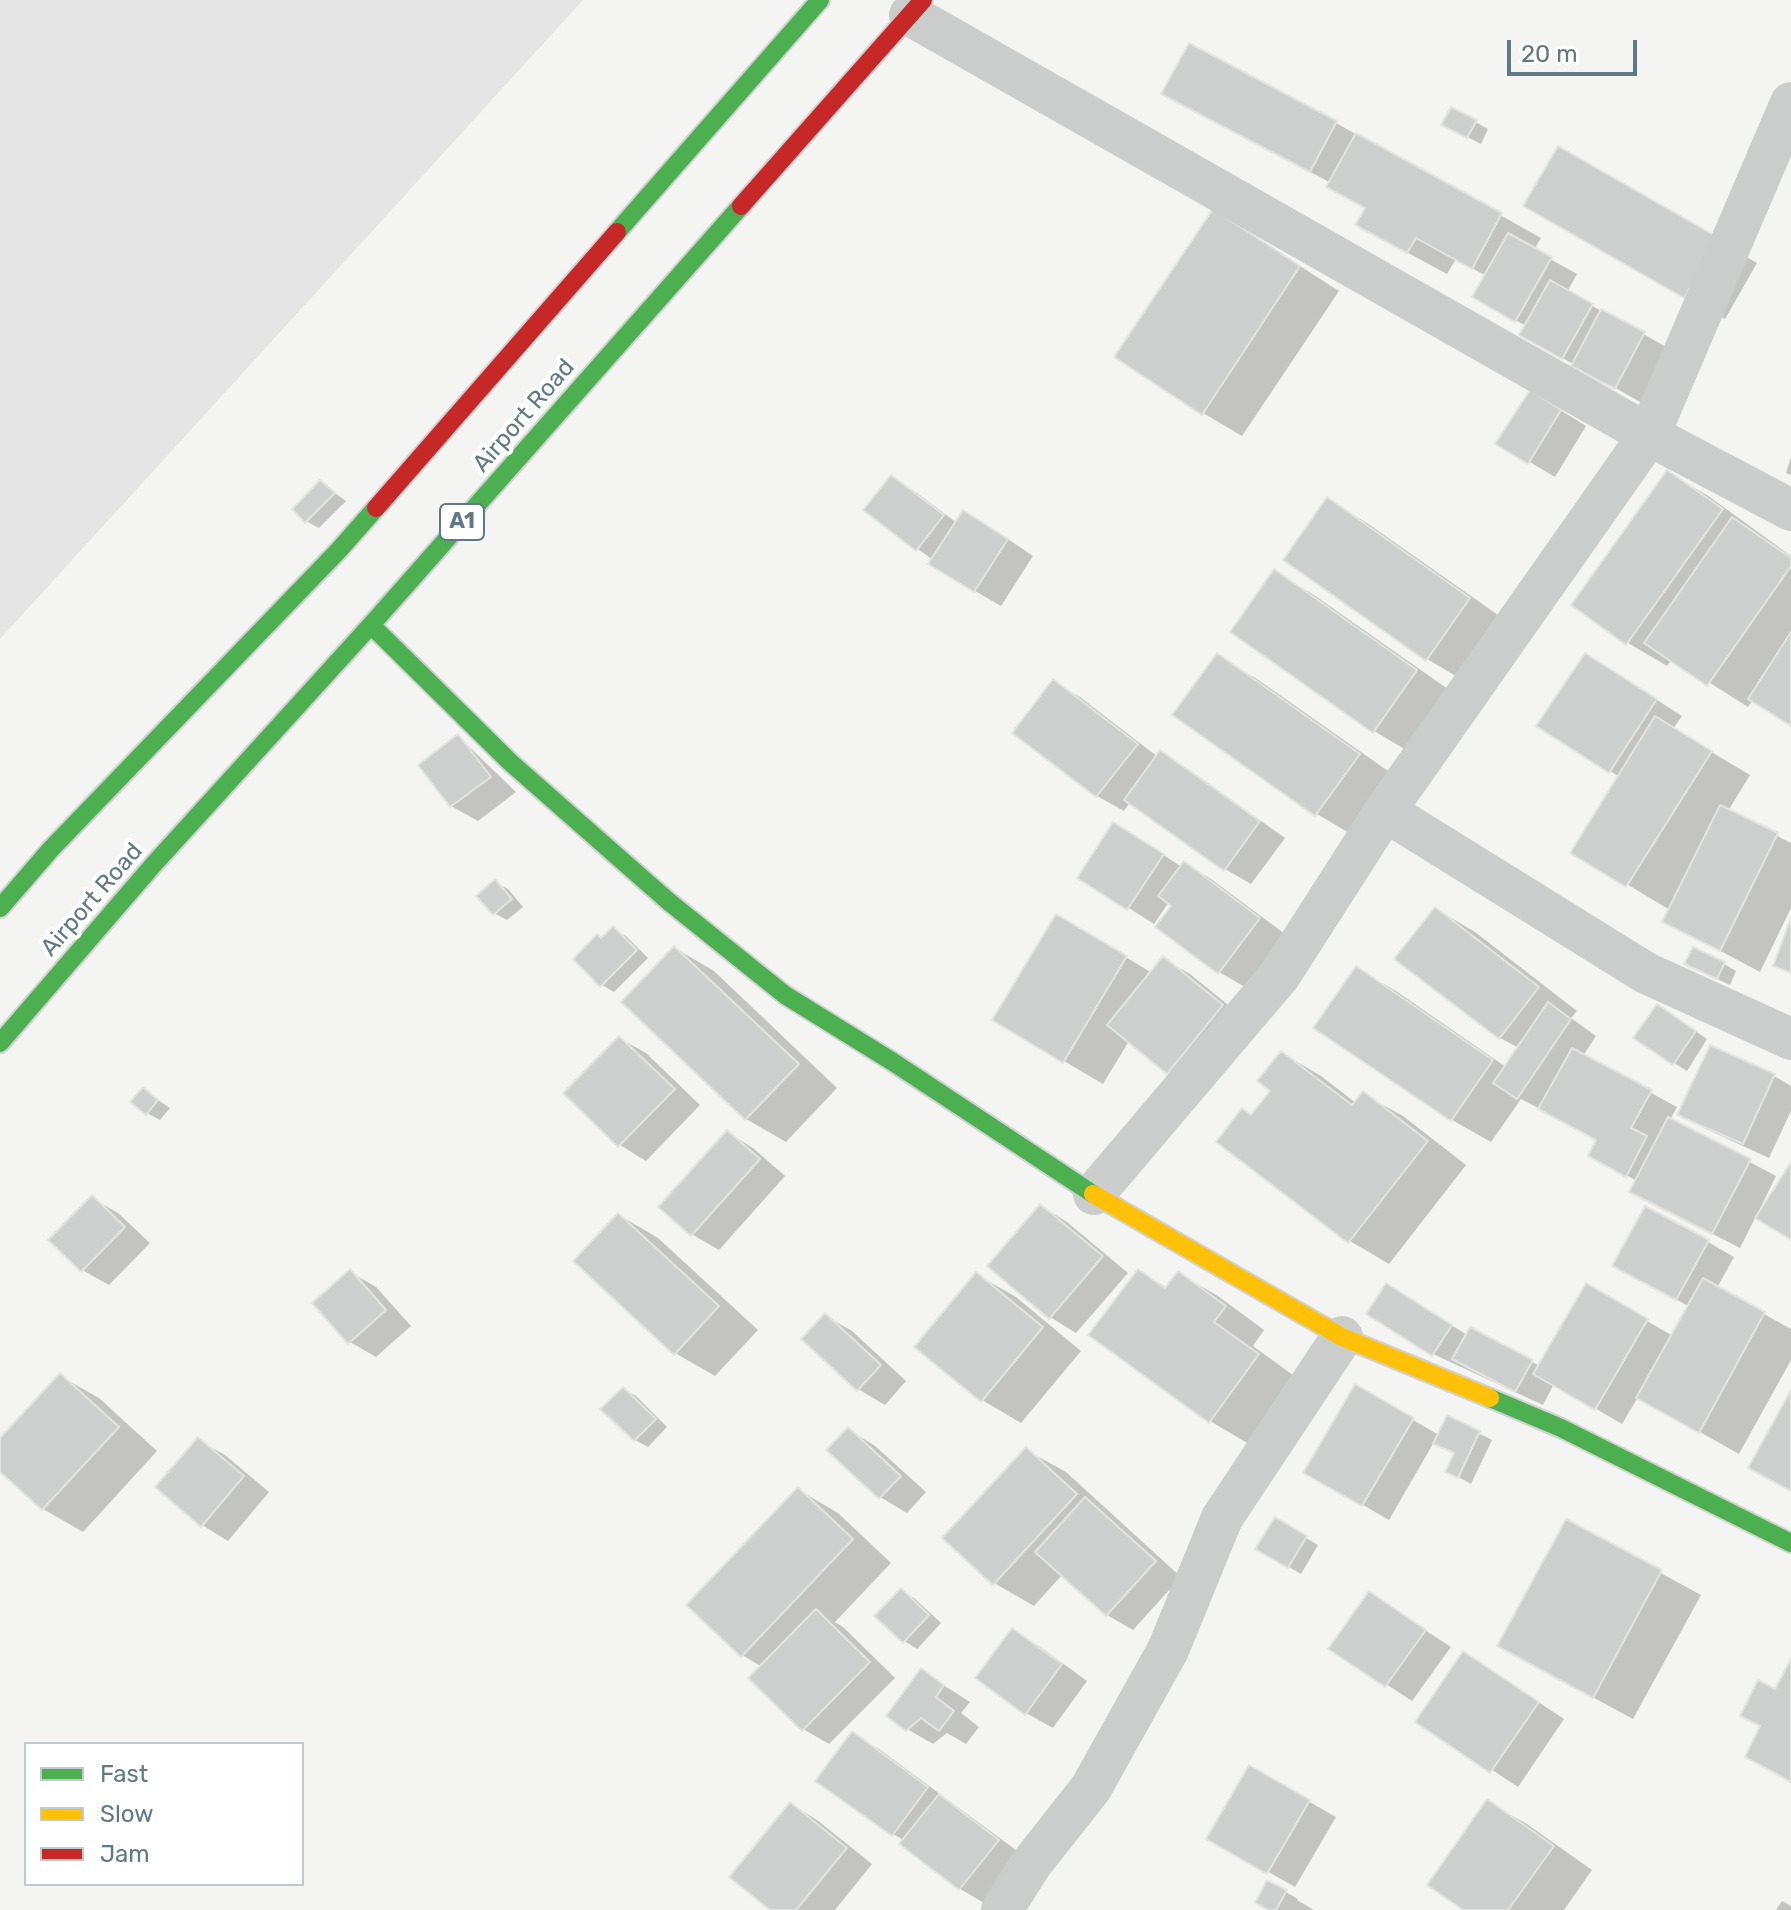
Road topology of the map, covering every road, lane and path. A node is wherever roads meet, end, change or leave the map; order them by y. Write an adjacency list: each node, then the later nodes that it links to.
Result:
1 (820, 0): 8 (main road)
2 (916, 7): 4 (street); 6 (main road, Airport Road / A1)
3 (1791, 103): 4 (street)
4 (1649, 435): 5 (street); 7 (street)
5 (1791, 510)
6 (371, 625): 10 (main road, Airport Road / A1); 11 (main road)
7 (1385, 811): 9 (street); 11 (street)
8 (0, 908)
9 (1791, 1039)
10 (0, 1043)
11 (1094, 1194): 12 (main road)
12 (1342, 1337): 13 (main road); 14 (street)
13 (1791, 1543)
14 (1002, 1910)

